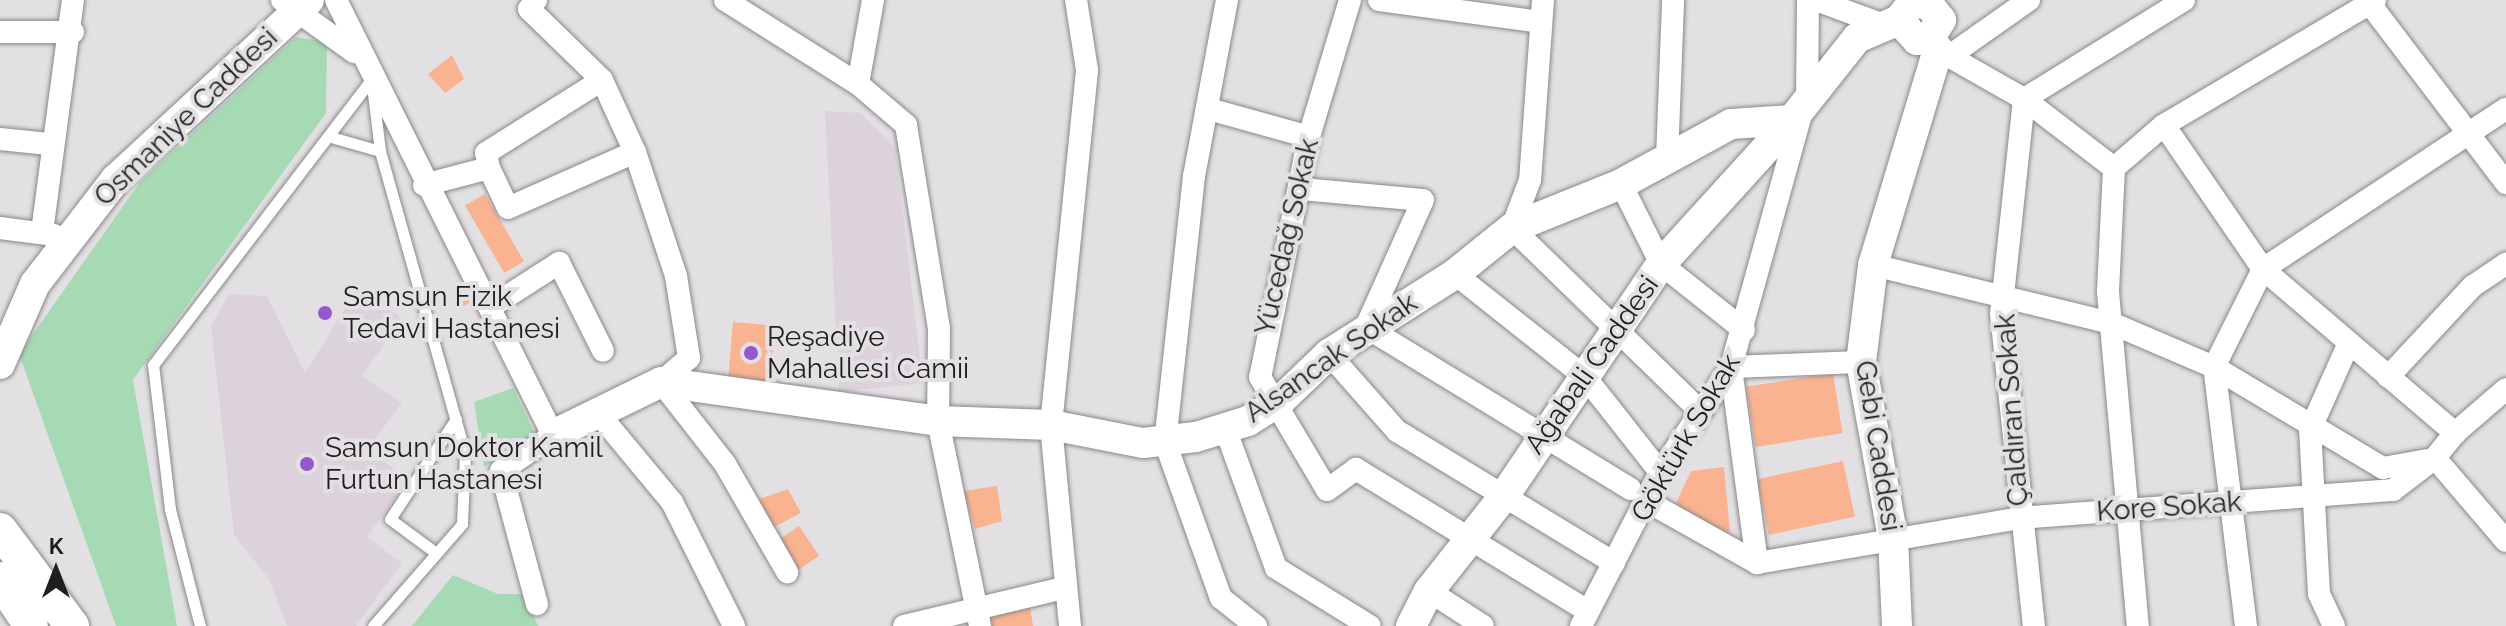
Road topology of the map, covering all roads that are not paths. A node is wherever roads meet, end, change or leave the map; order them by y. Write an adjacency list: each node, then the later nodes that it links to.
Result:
1 (73, 0): 20 (street)
2 (336, 0): 22 (street)
3 (536, 0): 23 (street)
4 (725, 0): 24 (street)
5 (873, 0): 24 (street)
6 (1076, 0): 74 (street)
7 (1227, 0): 27 (street)
8 (1350, 0): 32 (street, Yücedağ Sokak)
9 (1379, 0): 18 (street)
10 (1673, 0): 37 (street)
11 (1808, 0): 26 (street, Göktürk Sokak)
12 (1816, 0): 17 (street)
13 (2029, 0): 21 (street)
14 (2184, 0): 25 (street)
15 (2370, 1): 29 (street); 30 (street)
16 (296, 3): 22 (street); 46 (street, Osmaniye Caddesi)
17 (1914, 8): 21 (street, Gebi Caddesi); 26 (street, Ağabali Caddesi)
18 (1542, 11): 45 (street)
19 (0, 32): 20 (street)
20 (73, 32): 34 (street)
21 (1939, 48): 25 (street); 49 (street, Gebi Caddesi)
22 (367, 71): 31 (lane); 35 (lane); 42 (street)
23 (602, 80): 36 (street); 38 (street)
24 (858, 84): 73 (street)
25 (2024, 99): 39 (street); 52 (street, Çaldıran Sokak)
26 (1807, 100): 37 (street, Alsancak Sokak); 47 (street, Ağabali Caddesi); 56 (street, Göktürk Sokak)
27 (1209, 109): 32 (street); 80 (street)
28 (2506, 109): 30 (street)
29 (2164, 125): 39 (street); 50 (street)
30 (2468, 134): 40 (street); 50 (street)
31 (331, 137): 35 (lane); 106 (lane)
32 (1309, 137): 43 (street, Yücedağ Sokak)
33 (0, 139): 34 (street)
34 (49, 144): 46 (street)
35 (380, 151): 72 (lane)
36 (635, 152): 38 (street); 67 (street)
37 (1667, 159): 41 (street, Alsancak Sokak)
38 (489, 168): 42 (street)
39 (2114, 168): 54 (street)
40 (2506, 183)
41 (1621, 184): 45 (street, Alsancak Sokak); 47 (street)
42 (424, 185): 53 (street)
43 (1302, 189): 55 (street); 69 (street, Yücedağ Sokak)
44 (0, 228): 46 (street)
45 (1512, 228): 51 (street, Alsancak Sokak); 57 (street)
46 (55, 235): 62 (street, Osmaniye Caddesi)
47 (1661, 264): 56 (street); 57 (street, Ağabali Caddesi)
48 (2506, 264): 65 (street)
49 (1873, 265): 52 (street); 61 (street, Gebi Caddesi)
50 (2263, 269): 58 (street); 64 (street)
51 (1455, 274): 55 (street, Alsancak Sokak); 66 (street)
52 (2006, 296): 54 (street); 89 (street, Çaldıran Sokak)
53 (492, 306): 59 (street); 79 (street)
54 (2111, 323): 64 (street); 88 (street)
55 (1366, 327): 60 (street, Alsancak Sokak); 77 (street)
56 (1744, 330): 63 (street, Göktürk Sokak)
57 (1614, 331): 66 (street, Ağabali Caddesi); 70 (street)
58 (2349, 343): 65 (street); 76 (street)
59 (603, 351)
60 (1329, 354): 69 (street, Alsancak Sokak); 85 (street)
61 (1861, 362): 63 (street); 92 (street, Gebi Caddesi)
62 (0, 364)
63 (1731, 367): 70 (street, Göktürk Sokak); 96 (street)
64 (2214, 367): 76 (street); 87 (street)
65 (2388, 377): 78 (street)
66 (1586, 378): 77 (street, Ağabali Caddesi); 82 (street)
67 (661, 382): 71 (street); 73 (street, Alsancak Sokak); 97 (street)
68 (2506, 389): 78 (street)
69 (1280, 401): 75 (street, Alsancak Sokak); 91 (street, Yücedağ Sokak)
70 (1700, 411): 82 (street, Göktürk Sokak)
71 (598, 413): 79 (street); 108 (street)
72 (456, 419): 94 (lane); 94 (lane)
73 (938, 421): 74 (street, Alsancak Sokak); 102 (street)
74 (1051, 425): 80 (street, Alsancak Sokak); 99 (street)
75 (1225, 428): 80 (street, Alsancak Sokak); 112 (street)
76 (2310, 430): 81 (street); 84 (street)
77 (1544, 431): 83 (street); 85 (street, Ağabali Caddesi)
78 (2455, 433): 81 (street, Kore Sokak)
79 (553, 435): 101 (street)
80 (1165, 442): 111 (street)
81 (2435, 458): 84 (street, Kore Sokak); 93 (street)
82 (1660, 472): 86 (street, Göktürk Sokak)
83 (1630, 489)
84 (2317, 494): 87 (street, Kore Sokak); 119 (street)
85 (1504, 496): 91 (street, Ağabali Caddesi); 95 (street)
86 (1650, 503): 95 (street, Göktürk Sokak); 96 (street)
87 (2229, 503): 88 (street, Kore Sokak); 118 (street)
88 (2124, 511): 89 (street, Kore Sokak); 117 (street)
89 (2020, 518): 92 (street, Kore Sokak); 116 (street, Çaldıran Sokak)
90 (0, 530): 105 (main road)
91 (1467, 537): 100 (street, Ağabali Caddesi); 103 (street, Yücedağ Sokak)
92 (1893, 538): 96 (street, Kore Sokak); 115 (street, Gebi Caddesi)
93 (2506, 541)
94 (436, 553): 107 (lane)
95 (1614, 563): 103 (street, Göktürk Sokak)
96 (1757, 563)
97 (787, 572)
98 (0, 579): 104 (main road)
99 (1064, 588): 102 (street); 110 (street)
100 (1429, 591): 113 (street, Ağabali Caddesi); 114 (street)
101 (537, 604)
102 (977, 617): 109 (street)
103 (1583, 618)
104 (31, 626)
105 (72, 626)
106 (200, 626)
107 (373, 626)
108 (734, 626)
109 (904, 626)
110 (1070, 626)
111 (1256, 626)
112 (1370, 626)
113 (1411, 626)
114 (1483, 626)
115 (1897, 626)
116 (2034, 626)
117 (2138, 626)
118 (2246, 626)
119 (2334, 626)

